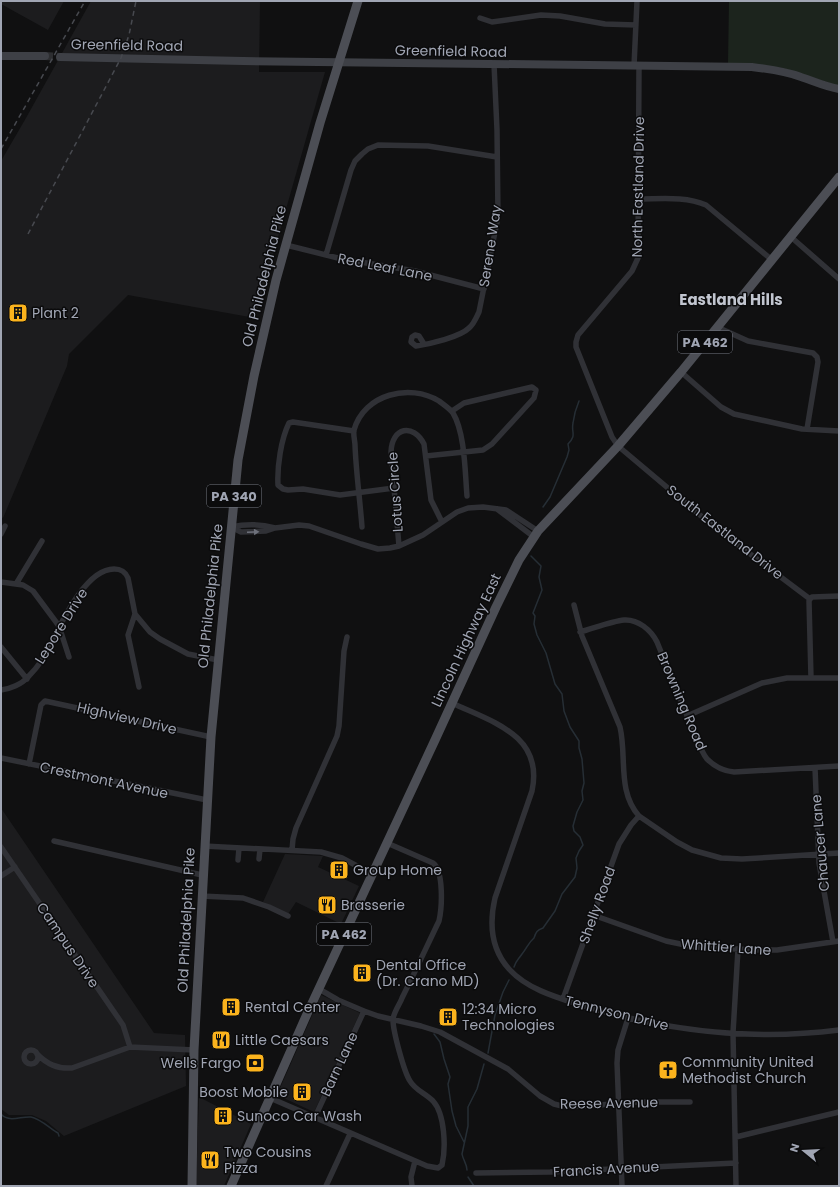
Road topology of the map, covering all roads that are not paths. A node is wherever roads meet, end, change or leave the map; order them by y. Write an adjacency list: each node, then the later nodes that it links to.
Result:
1 (358, 1): 8 (main road, Old Philadelphia Pike / PA 340)
2 (637, 1): 4 (street, North Eastland Drive)
3 (480, 18): 4 (street)
4 (636, 25): 10 (street, North Eastland Drive)
5 (1, 56): 6 (main road)
6 (45, 56)
7 (60, 57): 8 (main road, Greenfield Road)
8 (338, 62): 9 (main road, Greenfield Road); 16 (main road, Old Philadelphia Pike / PA 340)
9 (494, 64): 10 (main road, Greenfield Road); 12 (street, Serene Way)
10 (637, 66): 11 (main road, Greenfield Road); 14 (street, North Eastland Drive)
11 (839, 89)
12 (497, 157): 17 (street); 20 (street, Serene Way)
13 (839, 177): 15 (main road, Lincoln Highway East / PA 462)
14 (638, 199): 18 (street); 28 (street, North Eastland Drive)
15 (791, 237): 18 (main road, Lincoln Highway East / PA 462); 19 (street)
16 (286, 245): 17 (street, Red Leaf Lane); 36 (main road, Old Philadelphia Pike / PA 340)
17 (326, 255): 20 (street, Red Leaf Lane)
18 (772, 260): 21 (main road, Lincoln Highway East / PA 462)
19 (839, 279)
20 (484, 289): 22 (street, Serene Way)
21 (717, 327): 23 (main road, Lincoln Highway East / PA 462); 25 (street)
22 (424, 344)
23 (681, 372): 25 (street); 28 (main road, Lincoln Highway East / PA 462)
24 (452, 411): 26 (street); 29 (street); 29 (street)
25 (807, 429): 27 (street)
26 (354, 431): 32 (street); 32 (street)
27 (839, 431)
28 (618, 446): 39 (main road, Lincoln Highway East / PA 462); 45 (street, South Eastland Drive)
29 (463, 452): 30 (street); 33 (street)
30 (426, 456): 31 (street, Lotus Circle); 34 (street, Lotus Circle)
31 (394, 488): 32 (street); 41 (street, Lotus Circle)
32 (359, 492): 37 (street)
33 (467, 496)
34 (442, 522): 39 (street); 41 (street)
35 (5, 526): 38 (street)
36 (231, 527): 41 (street); 53 (main road, Old Philadelphia Pike / PA 340)
37 (362, 527)
38 (1, 534)
39 (536, 534): 59 (main road, Lincoln Highway East / PA 462)
40 (42, 541): 43 (street)
41 (399, 546)
42 (1, 582): 43 (street)
43 (16, 584): 48 (street)
44 (839, 596): 45 (street)
45 (810, 599): 54 (street)
46 (574, 605): 49 (street)
47 (135, 614): 48 (street, Lepore Drive); 53 (street); 57 (street)
48 (59, 626): 52 (street); 56 (street, Lepore Drive)
49 (580, 632): 60 (street, Browning Road); 67 (street)
50 (347, 637): 74 (street)
51 (1, 647): 56 (street)
52 (69, 657)
53 (218, 660): 61 (main road, Old Philadelphia Pike / PA 340)
54 (811, 678): 55 (street); 60 (street)
55 (839, 678)
56 (27, 679): 58 (street, Lepore Drive)
57 (139, 687)
58 (1, 690)
59 (452, 703): 69 (main road, Lincoln Highway East / PA 462); 89 (street, Tennyson Drive)
60 (687, 716): 65 (street, Browning Road)
61 (211, 737): 63 (street, Highview Drive); 66 (main road, Old Philadelphia Pike / PA 340)
62 (1, 758): 63 (street, Crestmont Avenue)
63 (29, 764): 66 (street, Crestmont Avenue)
64 (839, 766): 65 (street, Browning Road)
65 (815, 768): 76 (street, Chaucer Lane)
66 (207, 800): 70 (main road, Old Philadelphia Pike / PA 340)
67 (639, 816): 76 (street); 84 (street, Shelly Road)
68 (54, 841): 81 (street)
69 (387, 843): 80 (main road, Lincoln Highway East / PA 462); 92 (street)
70 (204, 846): 72 (street); 81 (main road, Old Philadelphia Pike / PA 340)
71 (1, 847): 79 (street, Campus Drive)
72 (239, 848): 73 (street); 78 (street)
73 (260, 849): 74 (street); 77 (street)
74 (292, 850): 80 (street)
75 (839, 853): 76 (street)
76 (818, 855): 86 (street, Chaucer Lane)
77 (259, 859)
78 (238, 860)
79 (15, 867): 82 (street); 95 (street, Campus Drive)
80 (372, 874): 88 (main road, Lincoln Highway East / PA 462)
81 (202, 875): 83 (main road, Old Philadelphia Pike / PA 340)
82 (1, 876)
83 (201, 896): 85 (street); 96 (main road, Old Philadelphia Pike / PA 340)
84 (593, 915): 87 (street, Whittier Lane); 89 (street, Shelly Road)
85 (288, 916)
86 (836, 941): 87 (street, Whittier Lane)
87 (738, 949): 94 (street)
88 (319, 988): 90 (street, Reese Avenue); 98 (main road, Lincoln Highway East / PA 462)
89 (563, 999): 91 (street, Tennyson Drive)
90 (364, 1011): 92 (street, Reese Avenue); 102 (street, Barn Lane)
91 (628, 1018): 94 (street, Tennyson Drive); 100 (street)
92 (393, 1019): 100 (street, Reese Avenue); 105 (street)
93 (839, 1030): 94 (street, Tennyson Drive)
94 (733, 1033): 104 (street)
95 (130, 1047): 96 (street); 97 (street)
96 (194, 1050): 109 (main road, Old Philadelphia Pike / PA 340)
97 (37, 1054)
98 (270, 1098): 102 (street); 110 (main road, Lincoln Highway East / PA 462)
99 (690, 1102): 100 (street, Reese Avenue)
100 (619, 1103): 107 (street)
101 (839, 1112): 104 (street)
102 (314, 1117): 103 (street)
103 (350, 1134): 105 (street); 111 (street)
104 (736, 1137): 106 (street)
105 (415, 1161): 112 (street)
106 (736, 1163): 107 (street, Francis Avenue); 114 (street)
107 (621, 1169): 108 (street, Francis Avenue); 113 (street)
108 (476, 1174)
109 (192, 1186)
110 (232, 1186)
111 (326, 1186)
112 (412, 1186)
113 (622, 1186)
114 (736, 1186)

